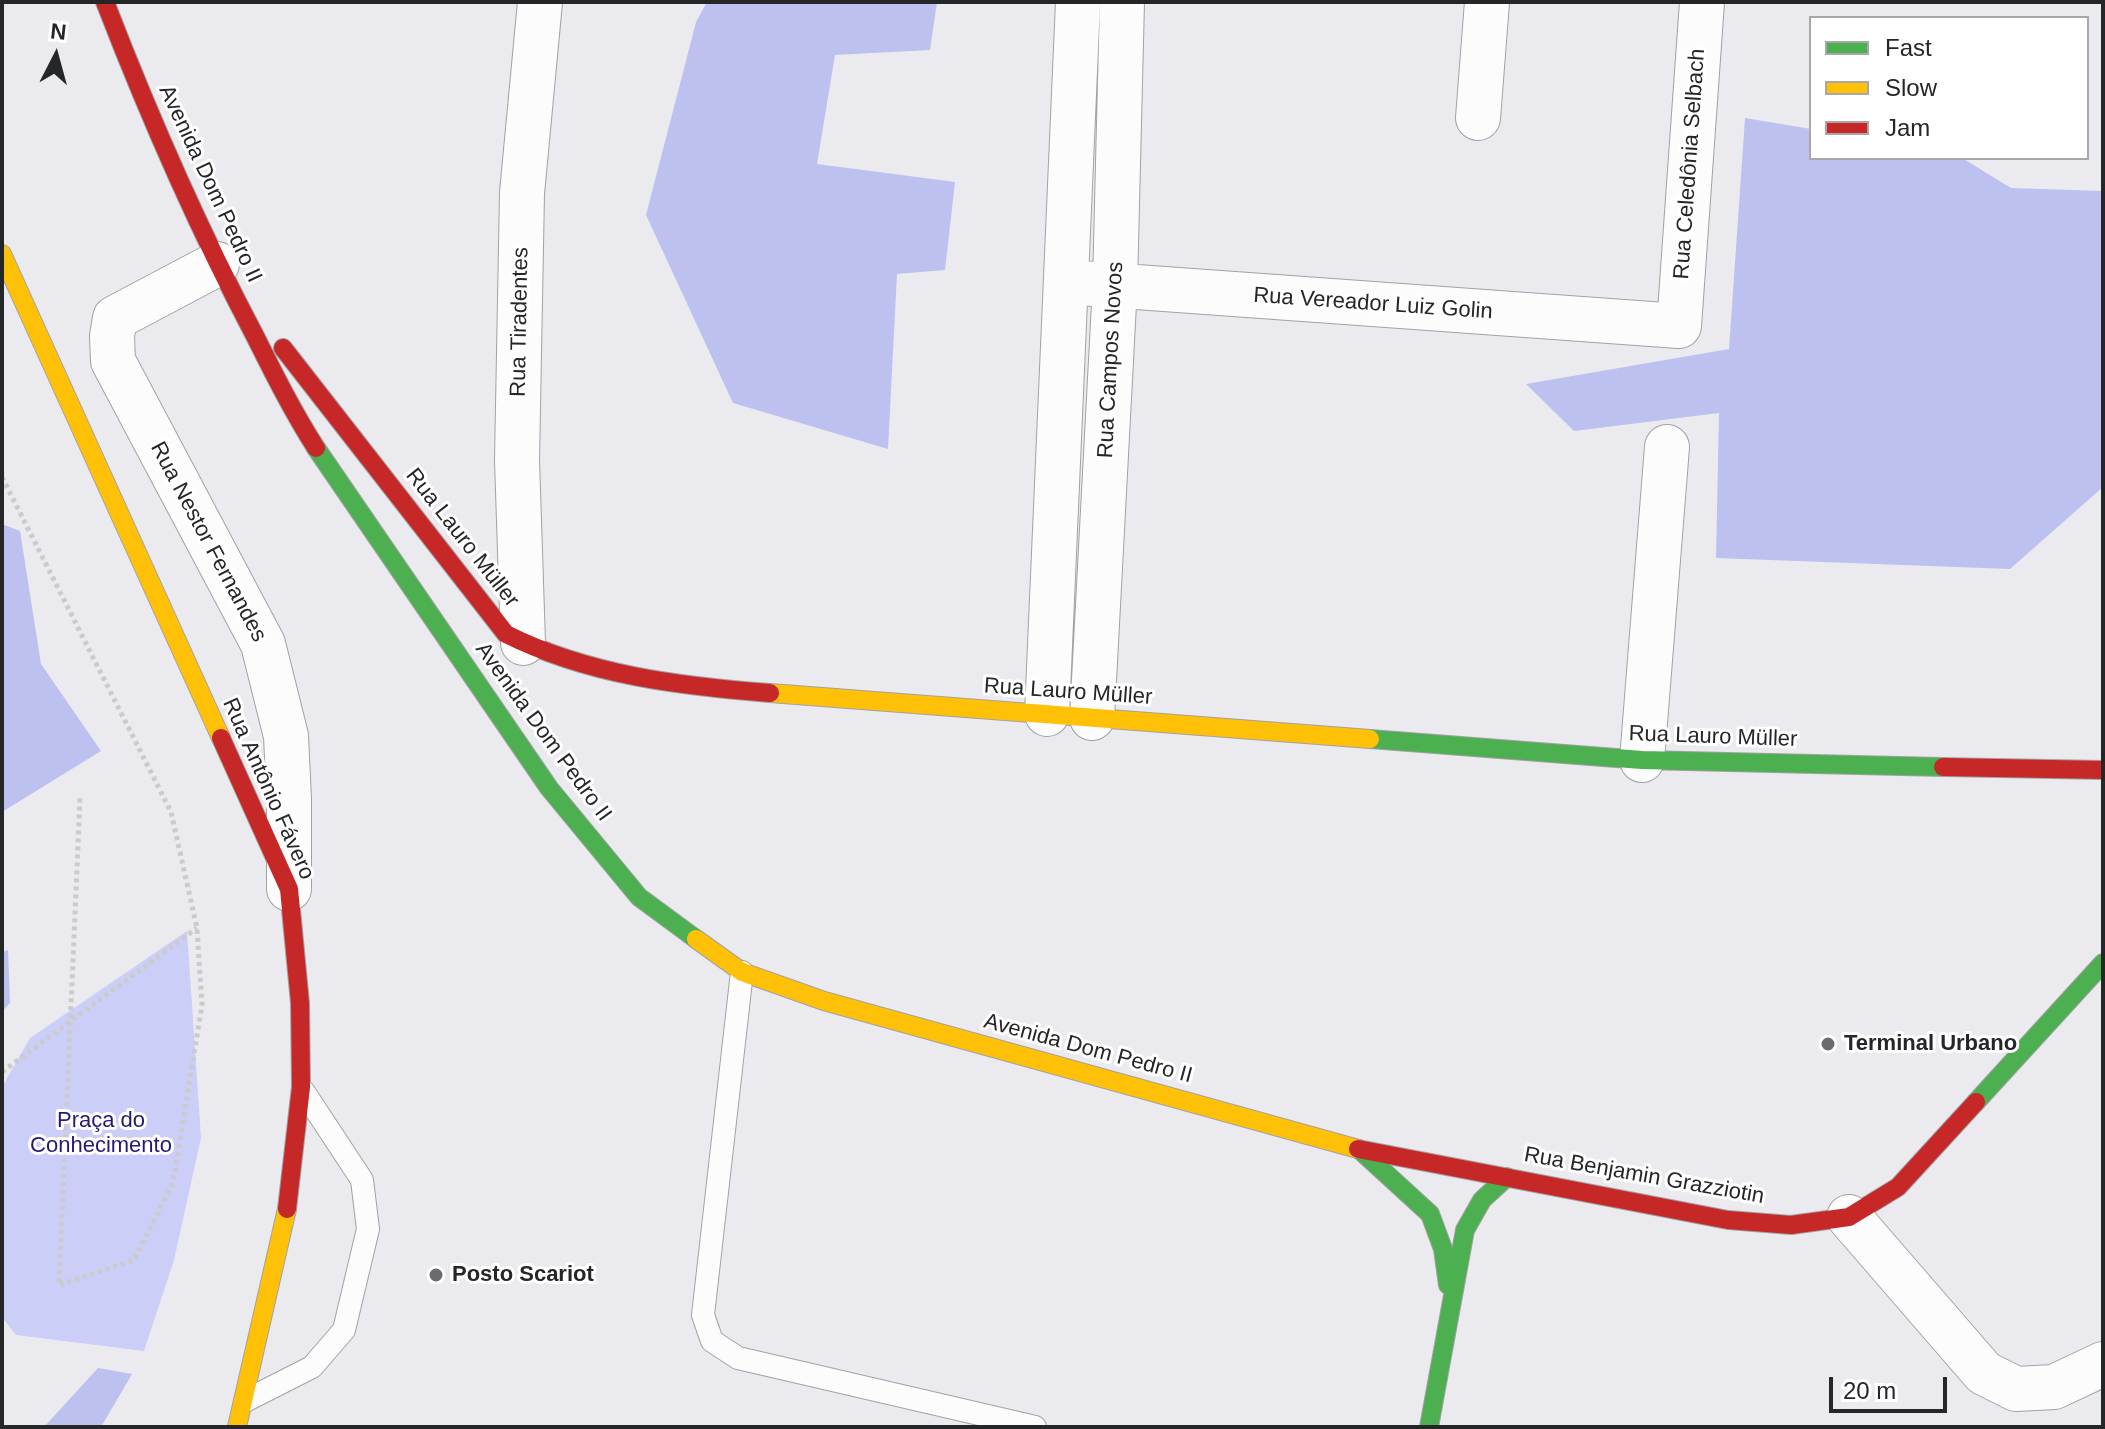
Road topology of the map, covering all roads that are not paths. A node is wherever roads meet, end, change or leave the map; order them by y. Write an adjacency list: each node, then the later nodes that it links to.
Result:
1 (105, 2): 9 (main road, Avenida Dom Pedro II)
2 (540, 2): 14 (street, Rua Tiradentes)
3 (1078, 2): 10 (street)
4 (1122, 2): 11 (street, Rua Campos Novos)
5 (1487, 2): 7 (street)
6 (1702, 2): 12 (street, Rua Celedônia Selbach)
7 (1478, 118)
8 (2, 254): 19 (main road, Rua Antônio Fávero)
9 (217, 264): 14 (main road, Rua Lauro Müller); 19 (street, Rua Nestor Fernandes); 21 (main road, Avenida Dom Pedro II)
10 (1067, 282): 11 (street, Rua Vereador Luiz Golin); 15 (street)
11 (1115, 285): 12 (street, Rua Vereador Luiz Golin); 16 (street, Rua Campos Novos)
12 (1679, 326)
13 (1667, 447): 17 (street)
14 (523, 643): 15 (main road, Rua Lauro Müller)
15 (1047, 714): 16 (main road, Rua Lauro Müller)
16 (1092, 718): 17 (main road, Rua Lauro Müller)
17 (1642, 760): 18 (main road, Rua Lauro Müller)
18 (2103, 770)
19 (289, 889): 22 (main road, Rua Antônio Fávero)
20 (2103, 963): 25 (main road, Rua Benjamin Grazziotin)
21 (742, 972): 23 (main road, Avenida Dom Pedro II); 30 (lane)
22 (301, 1087): 28 (main road, Rua Antônio Fávero); 28 (lane)
23 (1359, 1149): 24 (main road, Rua Benjamin Grazziotin); 26 (main road, Avenida Dom Pedro II)
24 (1507, 1177): 25 (main road, Rua Benjamin Grazziotin); 26 (main road, Avenida Dom Pedro II)
25 (1849, 1217): 27 (street)
26 (1450, 1300): 31 (main road, Avenida Dom Pedro II)
27 (2103, 1364)
28 (245, 1401): 29 (main road, Rua Antônio Fávero)
29 (237, 1427)
30 (1035, 1427)
31 (1429, 1427)

